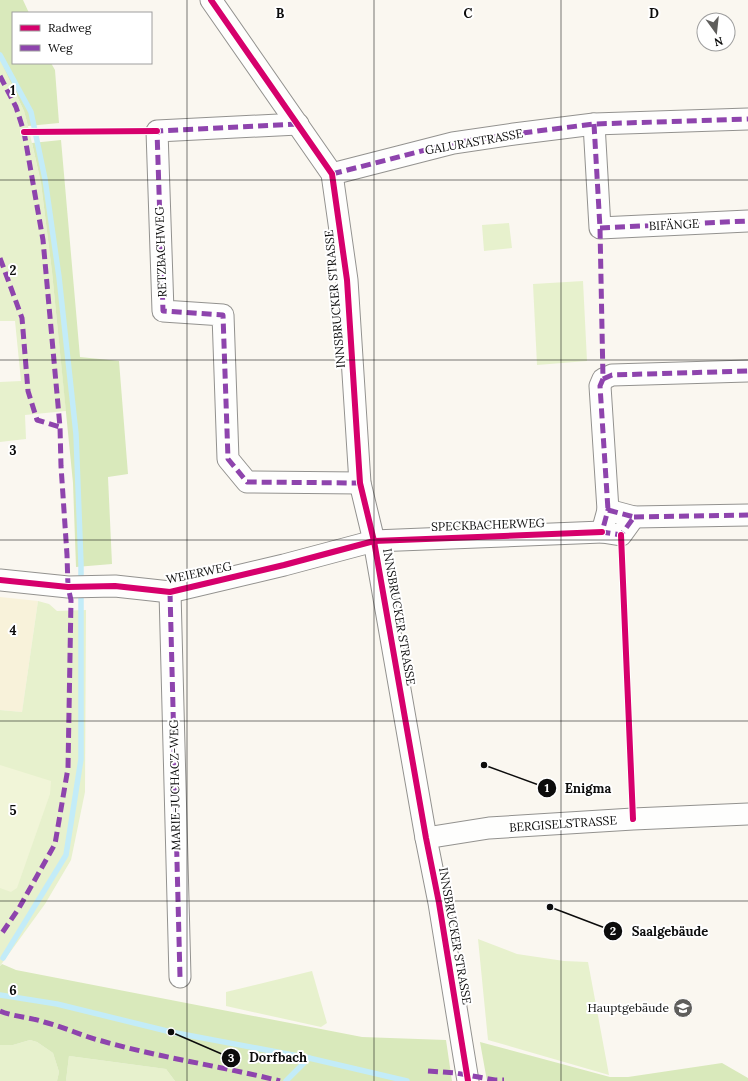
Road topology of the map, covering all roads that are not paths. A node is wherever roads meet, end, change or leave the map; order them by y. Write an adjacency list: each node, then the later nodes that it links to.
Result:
1 (211, 0): 3 (street, INNSBRUCKER STRASSE)
2 (748, 119): 4 (street, GALURASTRASSE)
3 (298, 124): 5 (street, INNSBRUCKER STRASSE); 8 (street, RETZBACHWEG)
4 (594, 124): 5 (street, GALURASTRASSE); 6 (street, BIFÄNGE)
5 (332, 174): 8 (street, INNSBRUCKER STRASSE)
6 (748, 221)
7 (748, 371): 9 (street)
8 (360, 483): 13 (street, INNSBRUCKER STRASSE)
9 (608, 510): 11 (street); 12 (street)
10 (748, 515): 11 (street)
11 (634, 517): 12 (street, SPECKBACHERWEG)
12 (602, 532): 13 (street, SPECKBACHERWEG)
13 (374, 541): 15 (street, WEIERWEG); 17 (street, INNSBRUCKER STRASSE)
14 (0, 580): 15 (street, WEIERWEG)
15 (170, 592): 18 (street, MARIE-JUCHACZ-WEG)
16 (748, 814): 17 (street, BERGISELSTRASSE)
17 (426, 838): 19 (street, INNSBRUCKER STRASSE)
18 (180, 977)
19 (468, 1081)

